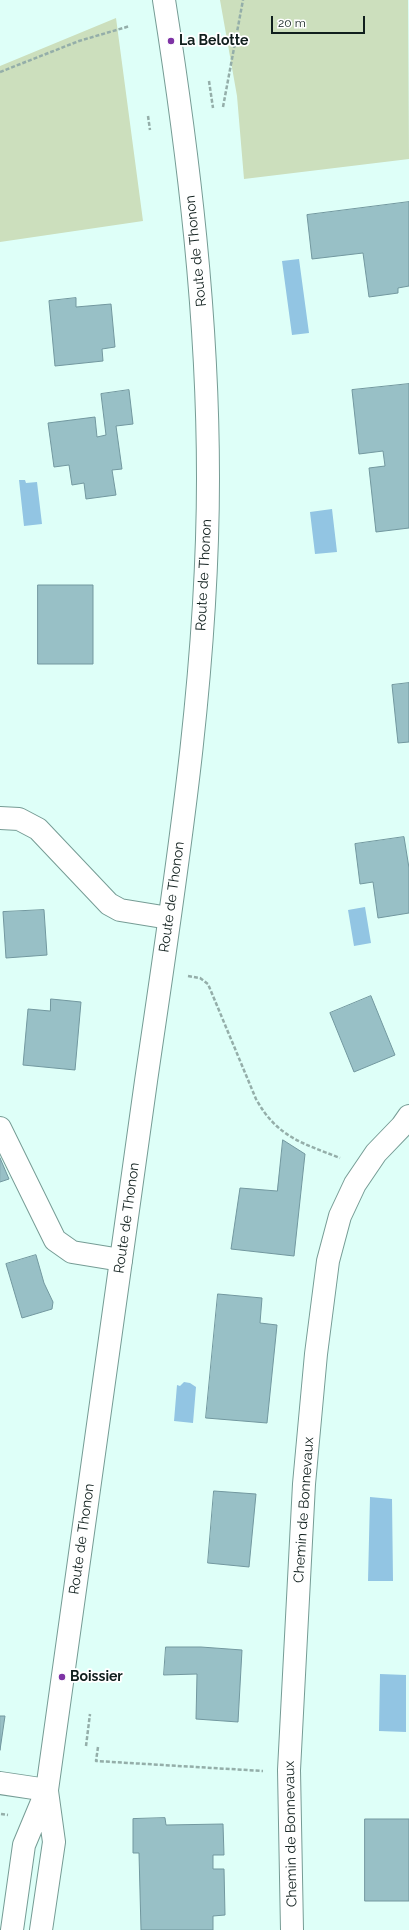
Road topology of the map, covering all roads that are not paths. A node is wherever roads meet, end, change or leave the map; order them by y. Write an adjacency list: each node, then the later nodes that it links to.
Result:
1 (164, 0): 3 (main road, Route de Thonon)
2 (0, 818): 3 (main road)
3 (169, 918): 6 (main road, Route de Thonon)
4 (409, 1116): 11 (main road, Chemin de Bonnevaux)
5 (0, 1128): 6 (main road)
6 (121, 1260): 8 (main road, Route de Thonon)
7 (0, 1783): 8 (main road)
8 (47, 1790): 9 (main road, Route de Thonon); 10 (main road, Route de Thonon)
9 (12, 1930)
10 (41, 1930)
11 (292, 1930)

